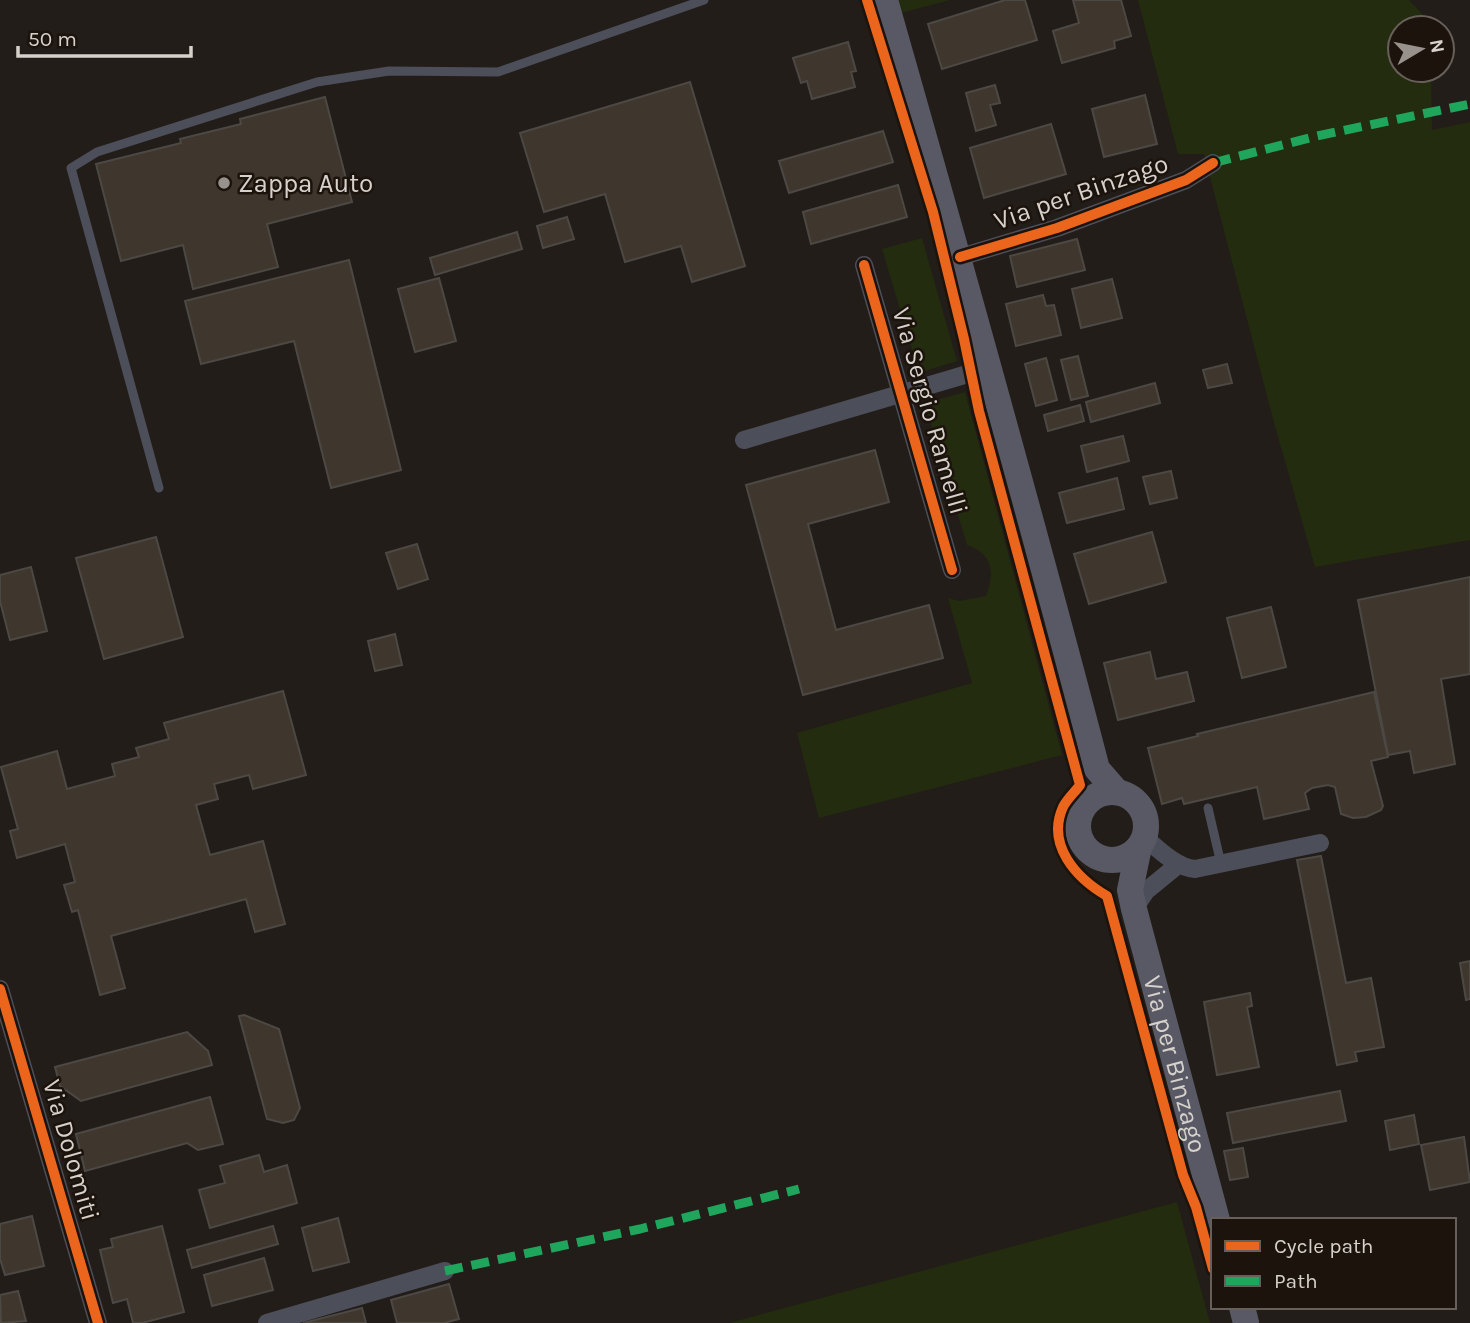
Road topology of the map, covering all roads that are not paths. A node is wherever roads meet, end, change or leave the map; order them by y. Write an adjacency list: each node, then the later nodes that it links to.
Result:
1 (705, 0): 9 (lane)
2 (885, 0): 4 (main road, Via per Binzago)
3 (1213, 163): 4 (street, Via per Binzago)
4 (960, 257): 6 (main road, Via per Binzago)
5 (864, 265): 7 (street, Via Sergio Ramelli)
6 (988, 368): 7 (street, Via Sergio Ramelli); 11 (main road, Via per Binzago)
7 (901, 395): 8 (street, Via Sergio Ramelli); 10 (street, Via Sergio Ramelli)
8 (744, 440)
9 (159, 488)
10 (952, 570)
11 (1097, 769): 12 (main road, Via per Binzago); 13 (main road, Via per Binzago)
12 (1117, 792): 13 (main road); 15 (main road, Via per Binzago)
13 (1087, 804): 17 (main road, Via per Binzago)
14 (1208, 808): 19 (lane)
15 (1141, 842): 17 (main road); 18 (street); 20 (main road, Via per Binzago)
16 (1320, 843): 19 (street)
17 (1110, 859): 20 (main road, Via per Binzago)
18 (1179, 864): 19 (street); 20 (street)
19 (1221, 864)
20 (1132, 899): 22 (main road, Via per Binzago)
21 (0, 989): 24 (street, Via Dolomiti)
22 (1216, 1218)
23 (445, 1271): 25 (street)
24 (98, 1323)
25 (267, 1323)

